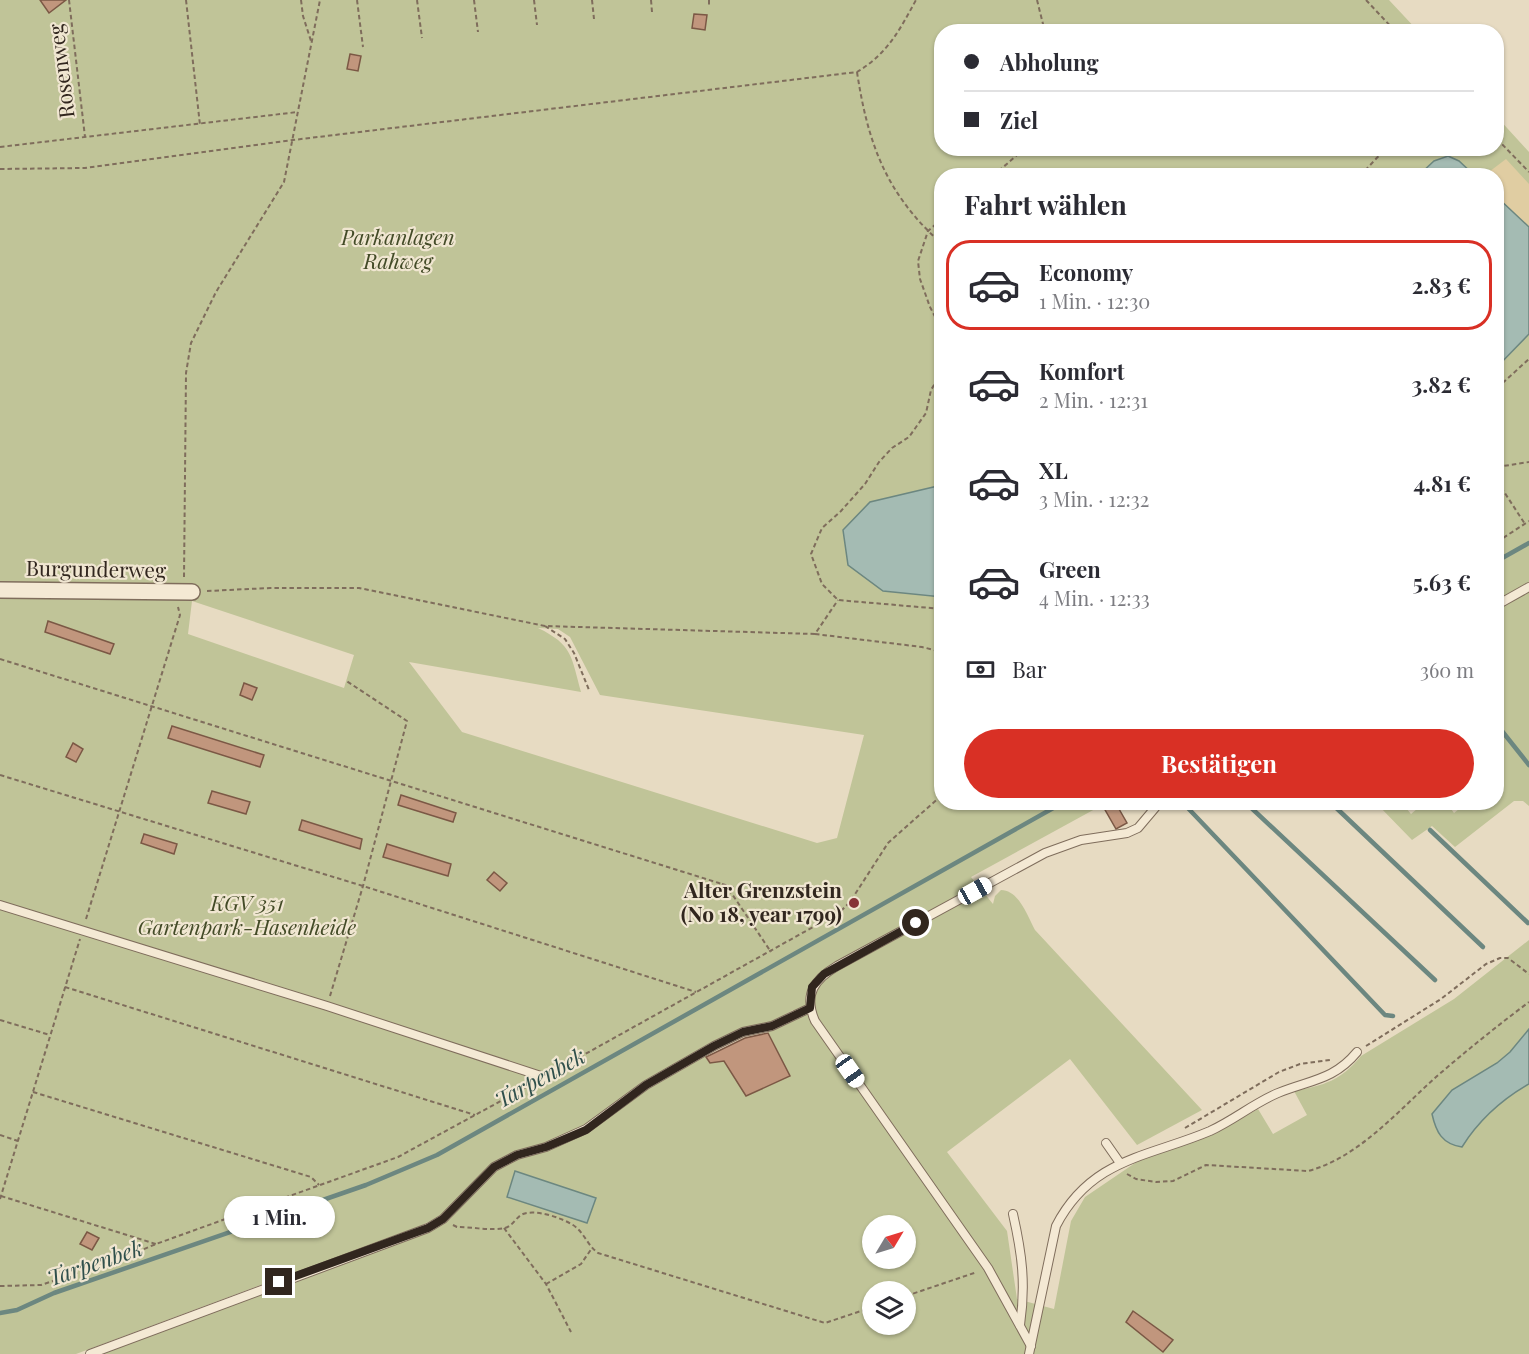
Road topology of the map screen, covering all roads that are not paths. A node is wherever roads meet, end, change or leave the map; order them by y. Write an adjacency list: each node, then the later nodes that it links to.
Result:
1 (1529, 587): 4 (lane)
2 (0, 590): 3 (street, Burgunderweg)
3 (183, 592)
4 (1504, 601)
5 (1153, 810): 7 (lane)
6 (0, 905): 9 (lane)
7 (810, 1008): 13 (lane); 15 (lane)
8 (1357, 1052): 11 (lane)
9 (544, 1077)
10 (1106, 1143): 11 (lane)
11 (1120, 1163): 14 (lane)
12 (1013, 1214): 13 (lane)
13 (1020, 1325): 14 (lane)
14 (1030, 1350)
15 (90, 1354)

